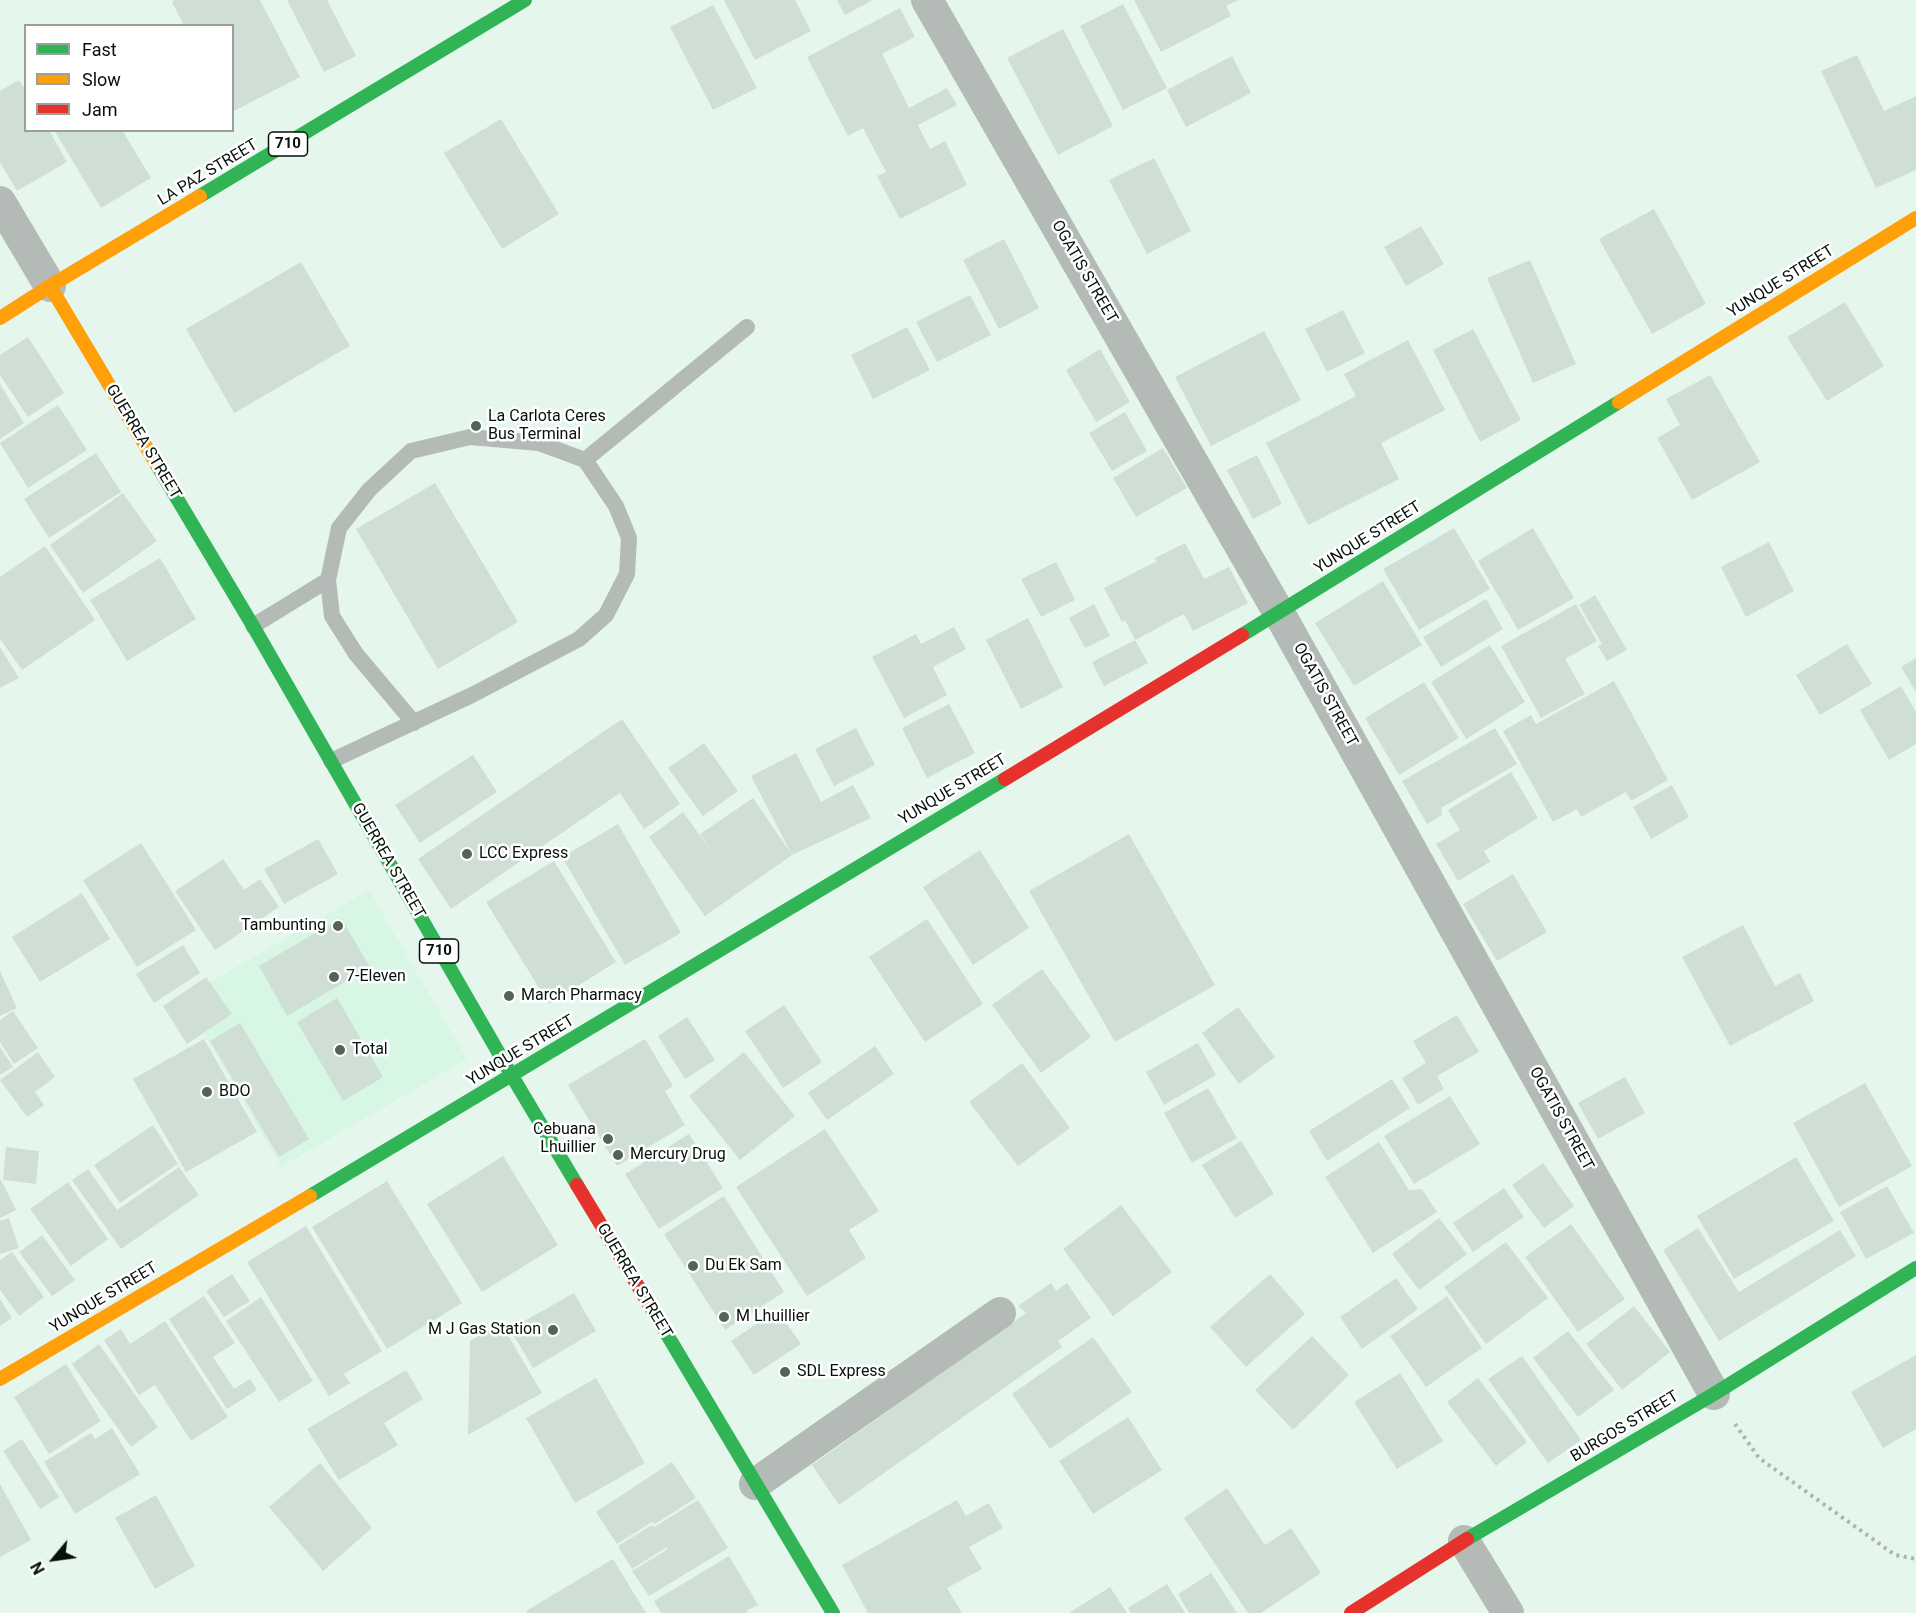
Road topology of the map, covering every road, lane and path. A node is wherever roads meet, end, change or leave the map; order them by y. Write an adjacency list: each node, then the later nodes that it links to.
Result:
1 (525, 0): 5 (main road, LA PAZ STREET / 710)
2 (927, 0): 10 (street, OGATIS STREET)
3 (0, 202): 5 (street, GUERREA STREET)
4 (1916, 218): 10 (main road, YUNQUE STREET)
5 (50, 286): 6 (main road, LA PAZ STREET); 11 (main road, GUERREA STREET / 710)
6 (0, 318)
7 (747, 327): 8 (lane)
8 (585, 460): 9 (lane); 12 (lane)
9 (328, 580): 11 (lane); 12 (lane)
10 (1279, 613): 14 (main road, YUNQUE STREET); 18 (street, OGATIS STREET)
11 (253, 626): 13 (main road, GUERREA STREET / 710)
12 (414, 723): 13 (lane)
13 (331, 761): 14 (main road, GUERREA STREET / 710)
14 (512, 1076): 17 (main road, YUNQUE STREET); 19 (main road, GUERREA STREET / 710)
15 (1916, 1268): 18 (main road, BURGOS STREET)
16 (1000, 1313): 19 (street)
17 (0, 1379)
18 (1714, 1394): 20 (main road, BURGOS STREET); 21 (path)
19 (755, 1484): 22 (main road, GUERREA STREET / 710)
20 (1464, 1541): 23 (main road, BURGOS STREET); 24 (street)
21 (1916, 1559)
22 (833, 1613)
23 (1351, 1613)
24 (1508, 1613)

